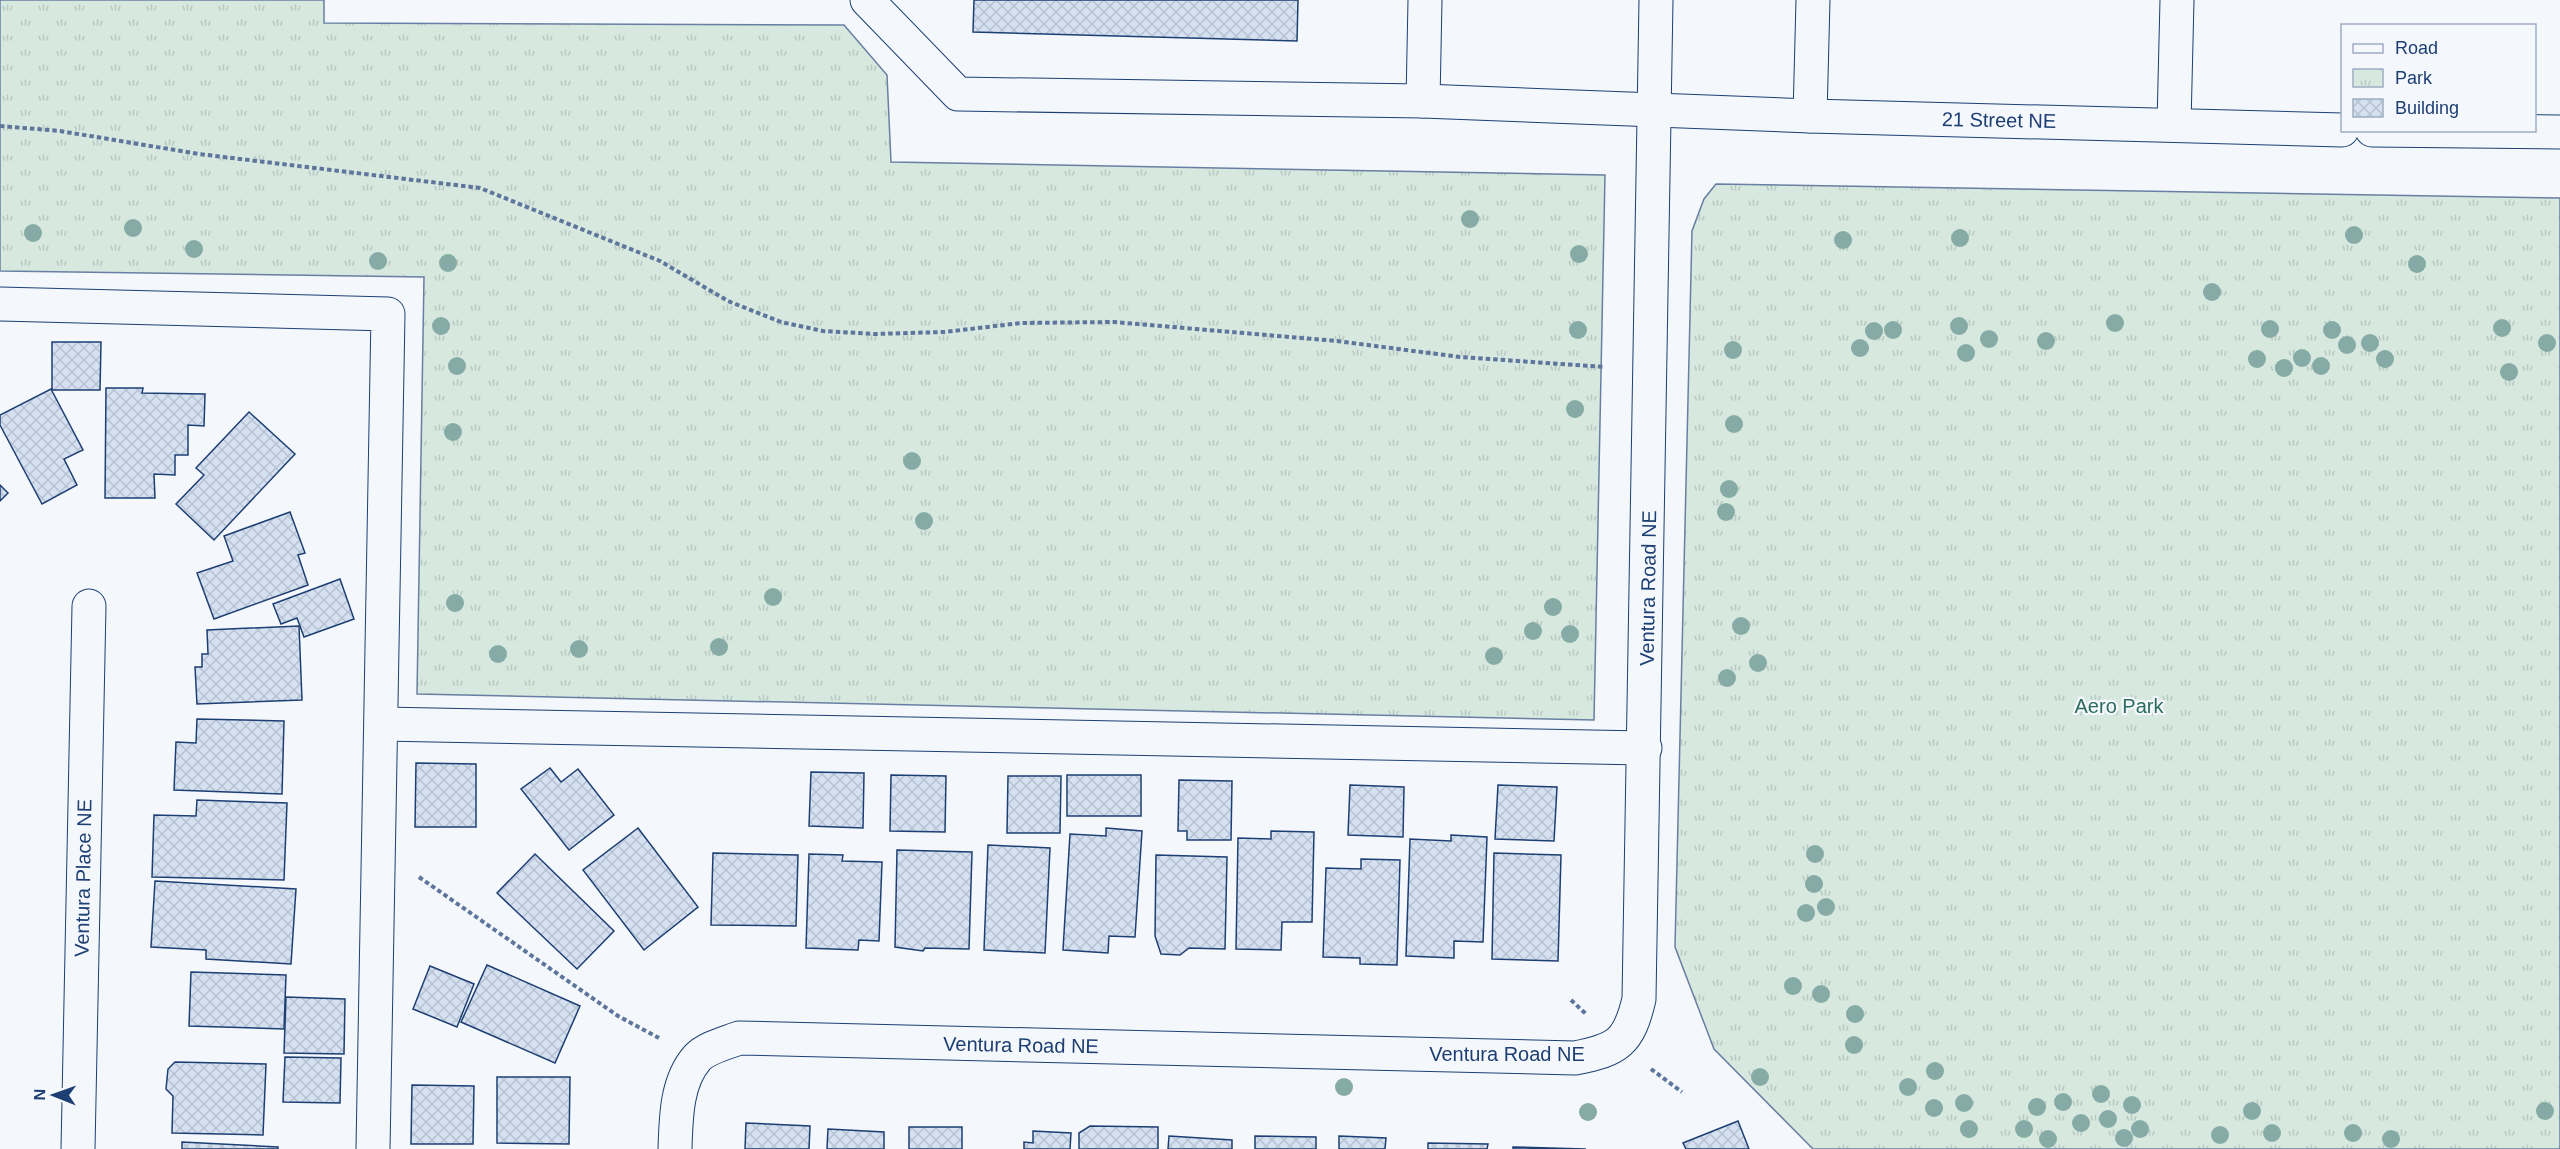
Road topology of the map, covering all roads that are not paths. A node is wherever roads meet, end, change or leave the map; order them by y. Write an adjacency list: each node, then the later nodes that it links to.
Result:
1 (867, 0): 6 (street, 21 Street NE)
2 (1425, 0): 6 (street)
3 (1656, 0): 7 (street, Ventura Road NE)
4 (1813, 0): 8 (street)
5 (2176, 0): 9 (street)
6 (1423, 102): 7 (street, 21 Street NE)
7 (1655, 110): 8 (street, 21 Street NE); 16 (street, Ventura Road NE)
8 (1810, 116): 9 (street, 21 Street NE)
9 (2174, 124): 10 (street, 21 Street NE)
10 (2341, 130)
11 (2536, 132): 12 (street)
12 (2560, 132)
13 (0, 304): 15 (street)
14 (88, 606): 17 (street, Ventura Place NE)
15 (382, 724): 16 (street); 18 (street)
16 (1645, 748): 19 (street, Ventura Road NE)
17 (78, 1149)
18 (373, 1149)
19 (675, 1149)

